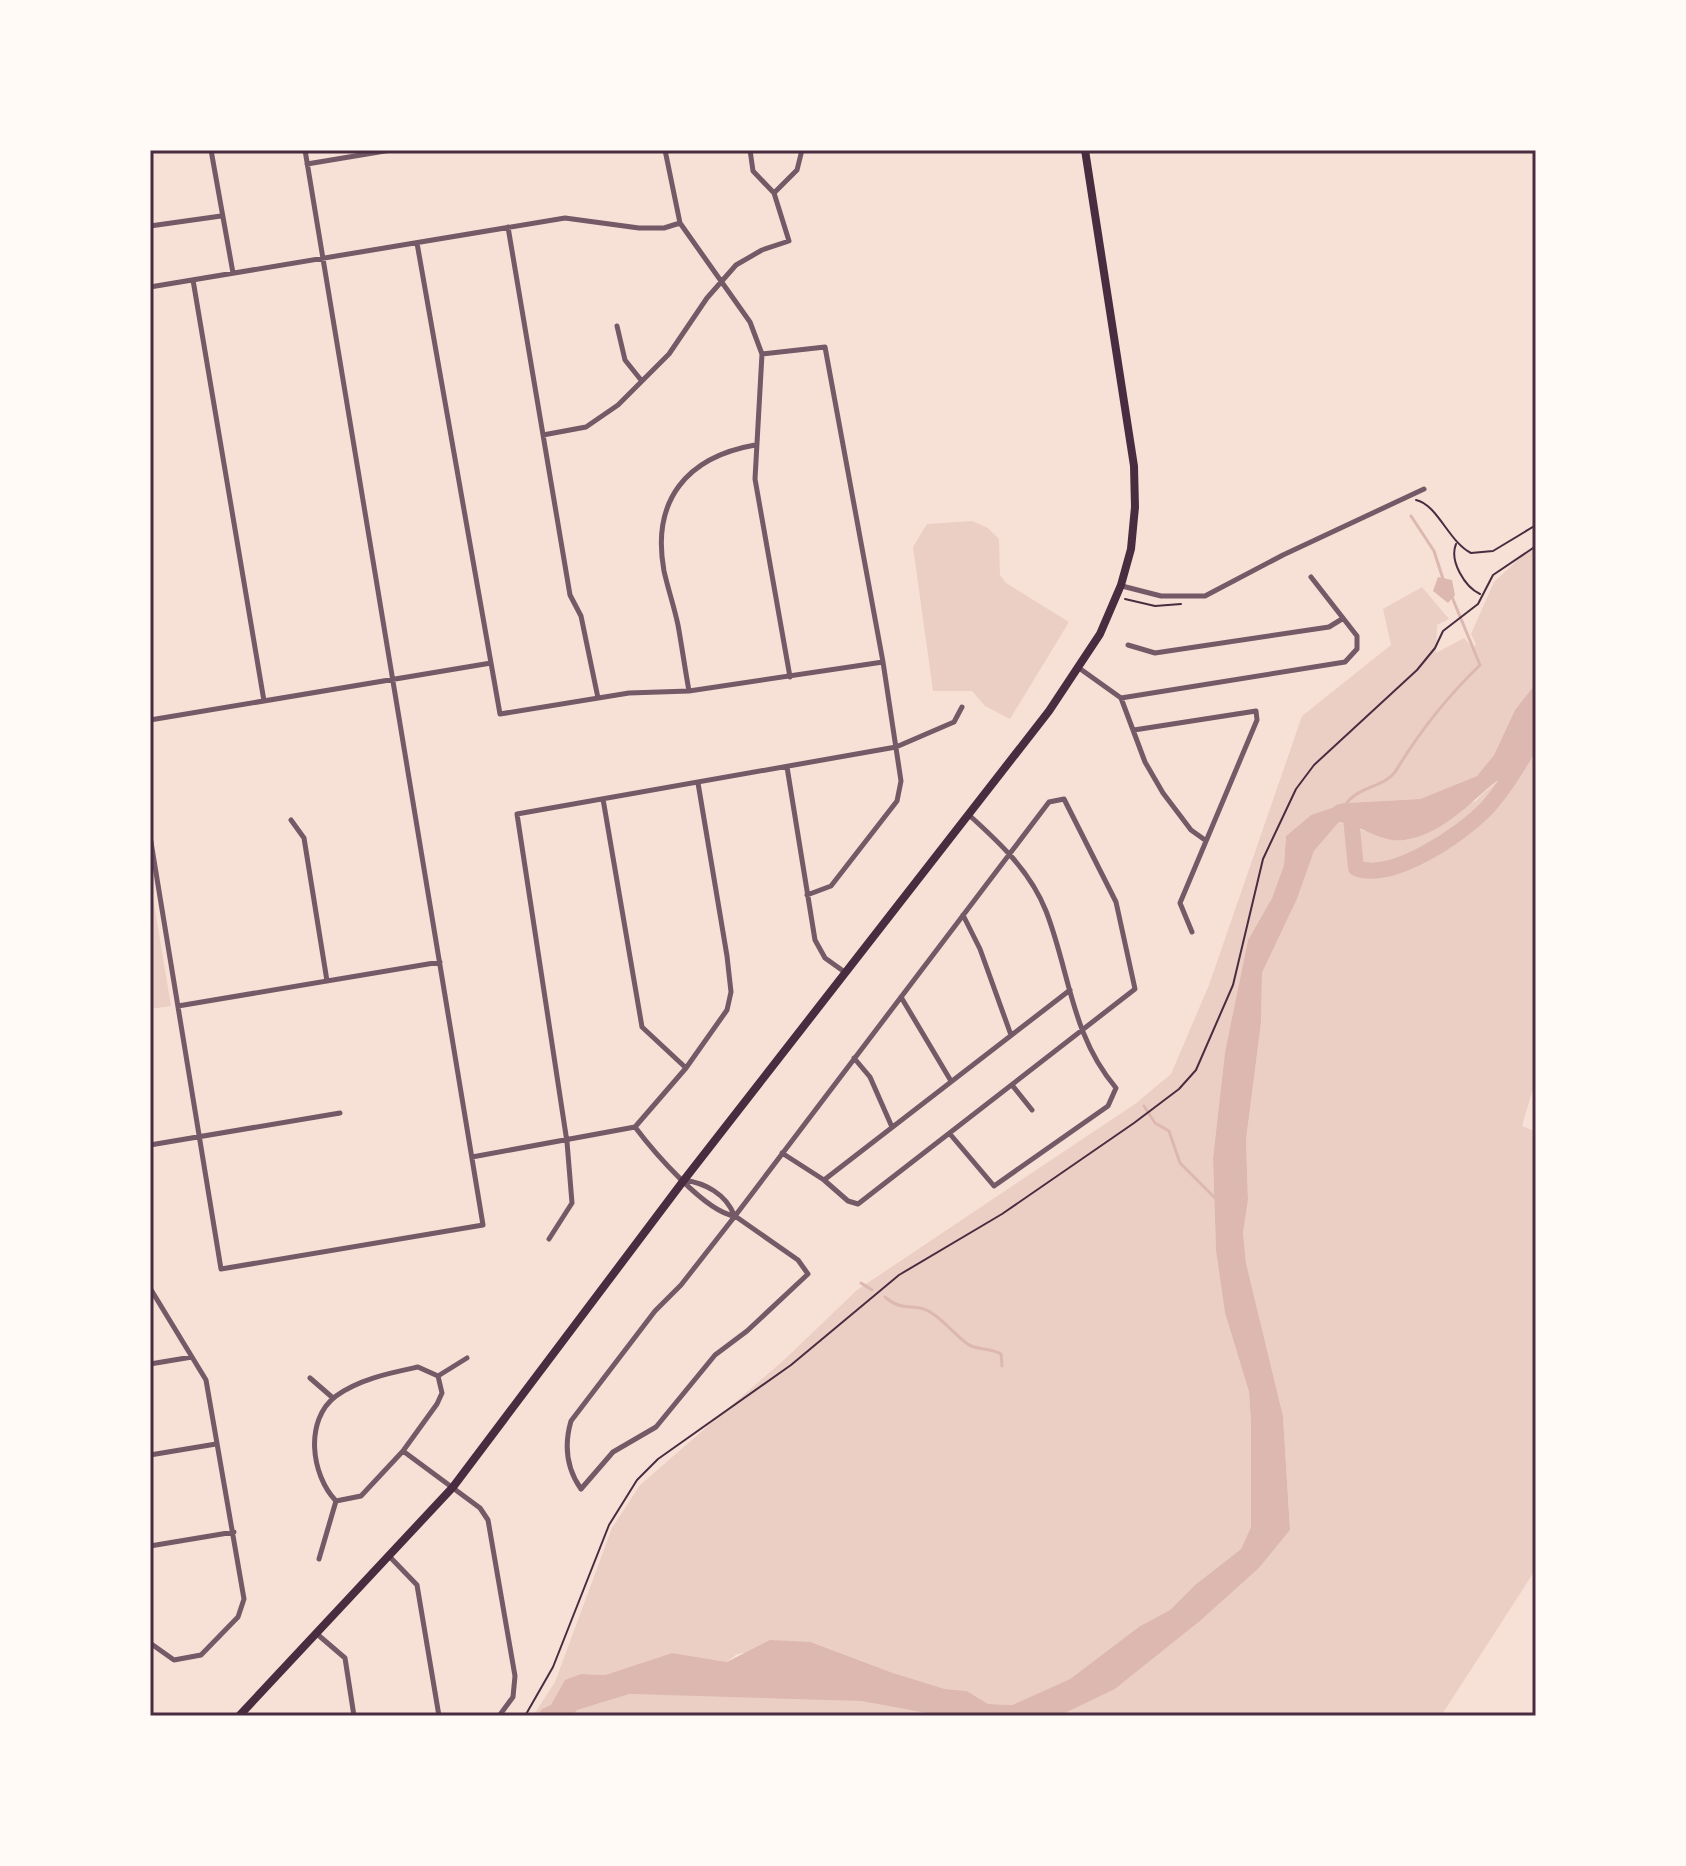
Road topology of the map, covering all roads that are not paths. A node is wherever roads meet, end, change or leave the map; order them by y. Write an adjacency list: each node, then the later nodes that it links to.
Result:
1 (211, 150): 10 (street)
2 (305, 150): 8 (street)
3 (391, 150): 8 (street)
4 (665, 150): 11 (street)
5 (750, 150): 9 (street)
6 (802, 150): 9 (street)
7 (1085, 150): 27 (main road)
8 (307, 164): 15 (street)
9 (774, 193): 18 (street)
10 (221, 216): 12 (street); 16 (street)
11 (680, 223): 13 (street); 18 (street)
12 (150, 226)
13 (508, 227): 14 (street); 23 (street)
14 (417, 243): 15 (street); 31 (street)
15 (323, 258): 16 (street); 34 (street)
16 (233, 273): 17 (street)
17 (193, 280): 19 (street); 38 (street)
18 (722, 282): 21 (street); 22 (street)
19 (150, 287)
20 (617, 326): 22 (street)
21 (762, 354): 24 (street); 30 (street)
22 (641, 380): 23 (street)
23 (543, 435): 36 (street)
24 (755, 445): 33 (street); 35 (street)
25 (1424, 489): 27 (street)
26 (1311, 577): 28 (street)
27 (1121, 585): 32 (main road)
28 (1342, 619): 29 (street); 37 (street)
29 (1128, 645)
30 (883, 662): 33 (street); 42 (street)
31 (491, 663): 34 (street); 36 (street)
32 (1078, 667): 37 (street); 46 (main road)
33 (790, 677): 35 (street)
34 (393, 679): 38 (street); 54 (street)
35 (689, 691): 36 (street)
36 (598, 698)
37 (1121, 698): 41 (street)
38 (264, 701): 40 (street)
39 (962, 707): 42 (street)
40 (150, 720)
41 (1134, 730): 49 (street); 49 (street)
42 (896, 747): 43 (street); 51 (street)
43 (787, 767): 44 (street); 51 (street)
44 (698, 783): 45 (street); 63 (street)
45 (603, 799): 63 (street); 72 (street)
46 (969, 815): 50 (street); 55 (main road)
47 (291, 820): 56 (street)
48 (150, 836): 59 (street)
49 (1205, 840): 53 (street)
50 (1010, 852): 52 (street); 57 (street); 60 (street)
51 (807, 895): 55 (street)
52 (963, 915): 58 (street); 61 (street)
53 (1192, 932)
54 (440, 962): 56 (street); 75 (street)
55 (846, 973): 76 (main road)
56 (327, 981): 59 (street)
57 (1070, 990): 60 (street); 61 (street)
58 (901, 997): 62 (street); 64 (street)
59 (178, 1006): 71 (street)
60 (1082, 1032): 65 (street); 70 (street)
61 (1011, 1035): 64 (street)
62 (854, 1058): 69 (street); 74 (street)
63 (686, 1068): 68 (street)
64 (951, 1081): 69 (street)
65 (1012, 1085): 66 (street); 70 (street)
66 (1032, 1110)
67 (340, 1113): 71 (street)
68 (635, 1127): 72 (street); 76 (street)
69 (892, 1127): 77 (street)
70 (950, 1134): 77 (street)
71 (199, 1136): 73 (street); 75 (street)
72 (567, 1142): 75 (street); 79 (street)
73 (150, 1145)
74 (782, 1153): 77 (street); 78 (street)
75 (472, 1157)
76 (684, 1180): 78 (street); 78 (street); 90 (main road)
77 (824, 1180)
78 (735, 1216): 78 (street)
79 (549, 1239)
80 (150, 1288): 81 (street)
81 (192, 1357): 83 (street); 87 (street)
82 (467, 1358): 84 (street)
83 (150, 1364)
84 (438, 1376): 86 (street); 88 (street)
85 (310, 1378): 86 (street)
86 (333, 1398): 91 (street)
87 (217, 1444): 89 (street); 92 (street)
88 (403, 1451): 90 (street); 91 (street)
89 (150, 1455)
90 (453, 1487): 94 (main road); 101 (street)
91 (336, 1501): 95 (street)
92 (234, 1532): 93 (street); 97 (street)
93 (150, 1546)
94 (390, 1557): 96 (main road); 100 (street)
95 (319, 1559)
96 (317, 1634): 98 (main road); 99 (street)
97 (150, 1643)
98 (239, 1716)
99 (354, 1716)
100 (439, 1716)
101 (499, 1716)

